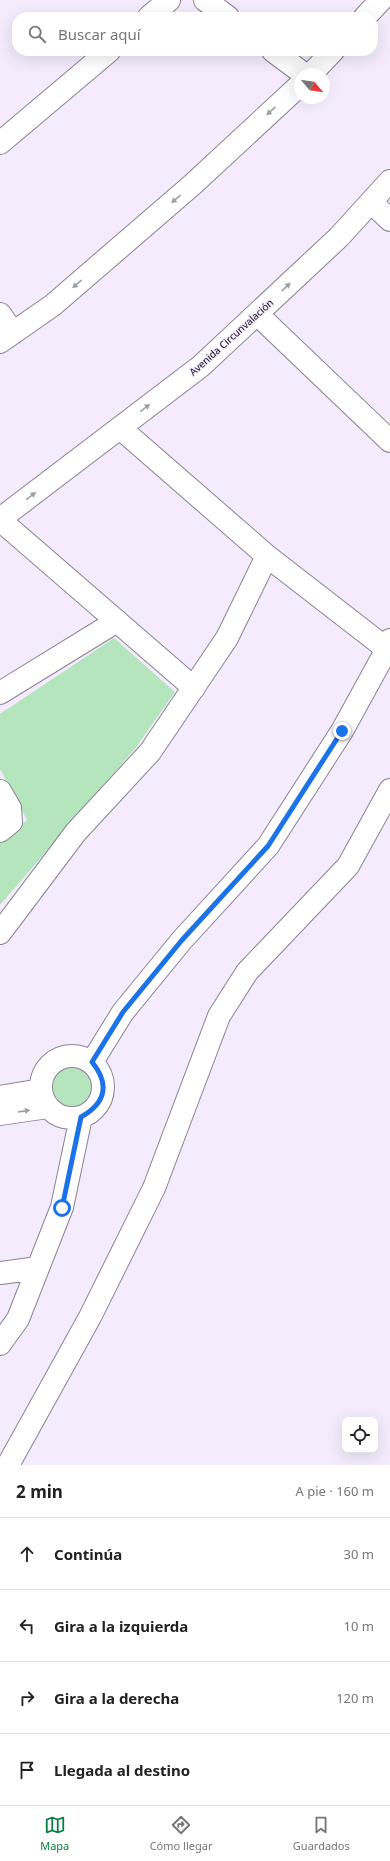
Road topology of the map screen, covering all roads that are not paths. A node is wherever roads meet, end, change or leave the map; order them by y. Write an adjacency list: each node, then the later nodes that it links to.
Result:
1 (169, 0): 4 (street)
2 (205, 0): 5 (street)
3 (381, 0): 6 (street)
4 (155, 12)
5 (221, 12)
6 (370, 12)
7 (102, 56): 13 (street)
8 (280, 56): 10 (street)
9 (328, 56): 11 (street)
10 (296, 68)
11 (317, 68)
12 (294, 91): 19 (street, one-way to 19)
13 (0, 143)
14 (390, 181): 15 (street, Avenida Circunvalación)
15 (371, 202): 16 (street); 18 (street, Avenida Circunvalación, one-way to 15)
16 (390, 220)
17 (0, 314): 19 (street)
18 (257, 314): 20 (street, Avenida Circunvalación, one-way to 18); 21 (street)
19 (7, 337)
20 (120, 428): 22 (street, Avenida Circunvalación, one-way to 20); 23 (street)
21 (390, 441)
22 (0, 520): 24 (street)
23 (267, 556): 25 (street); 26 (street)
24 (117, 621): 26 (street); 27 (street)
25 (389, 645): 32 (street)
26 (194, 688): 31 (street)
27 (0, 693)
28 (390, 790): 40 (street)
29 (0, 791): 30 (street)
30 (0, 830)
31 (0, 933)
32 (92, 1062): 34 (street); 36 (street)
33 (0, 1097): 34 (street)
34 (44, 1098): 35 (street, one-way to 34); 36 (street)
35 (0, 1114)
36 (81, 1117): 37 (street)
37 (38, 1268): 38 (street); 39 (street)
38 (0, 1273)
39 (0, 1344)
40 (8, 1465)

